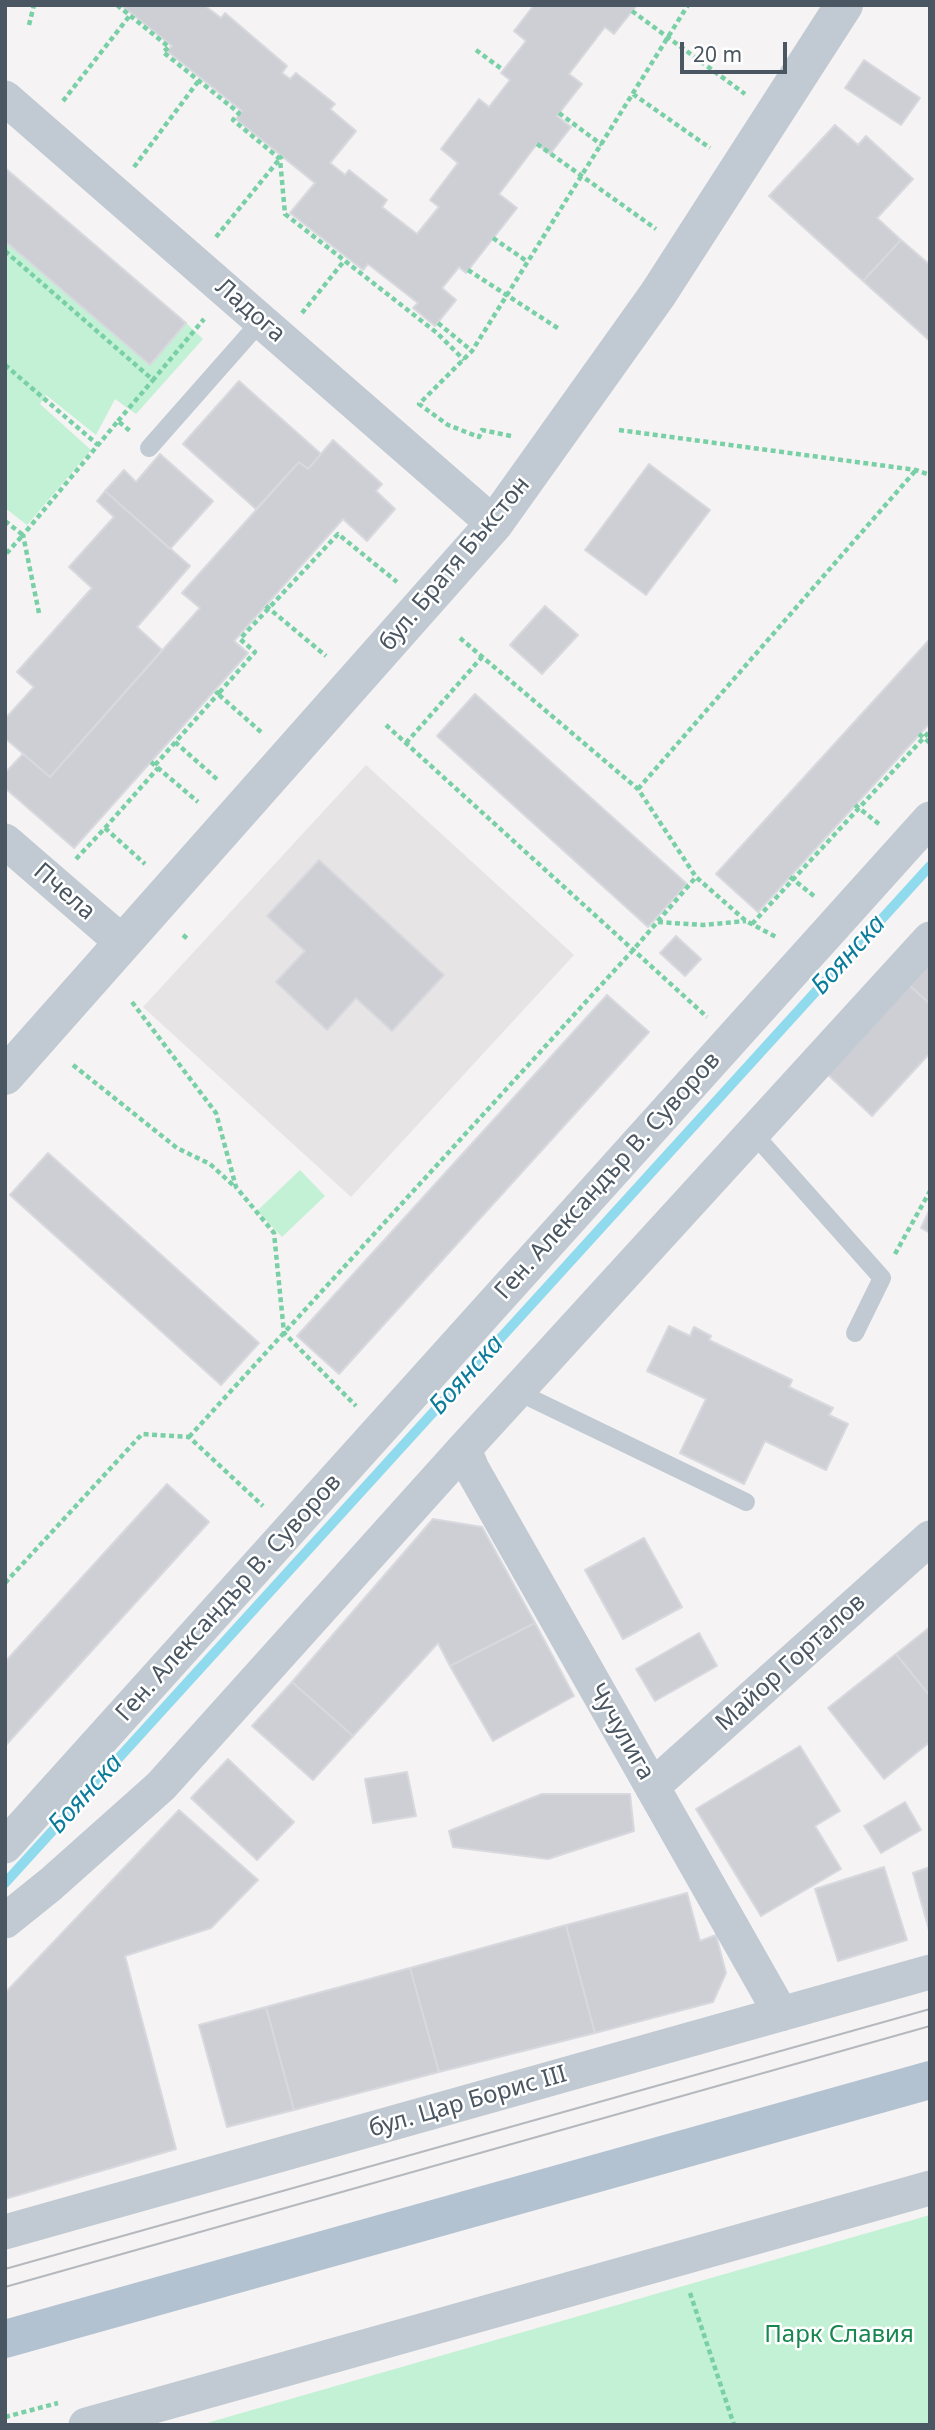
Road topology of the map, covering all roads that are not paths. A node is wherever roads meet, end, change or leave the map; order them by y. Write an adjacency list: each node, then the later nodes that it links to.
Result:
1 (844, 5): 5 (street, бул. Братя Бъкстон)
2 (5, 98): 3 (street, Ладога)
3 (271, 329): 4 (lane); 5 (street, Ладога)
4 (149, 449)
5 (494, 524): 9 (street, бул. Братя Бъкстон)
6 (930, 819): 18 (street, Ген. Александър В. Суворов)
7 (5, 841): 9 (street, Пчела)
8 (930, 939): 11 (street)
9 (123, 943): 10 (street, бул. Братя Бъкстон)
10 (5, 1076)
11 (753, 1133): 12 (lane); 13 (street)
12 (855, 1333)
13 (516, 1391): 14 (street); 15 (lane)
14 (464, 1449): 17 (street, Чучулига); 19 (street)
15 (746, 1502)
16 (930, 1538): 17 (street, Майор Горталов)
17 (652, 1787): 21 (street, Чучулига)
18 (5, 1846)
19 (5, 1921)
20 (930, 1972): 21 (street, бул. Цар Борис III)
21 (781, 2014): 24 (street, бул. Цар Борис III)
22 (930, 2080): 25 (main road)
23 (930, 2189): 26 (street)
24 (5, 2232)
25 (5, 2339)
26 (86, 2425)

